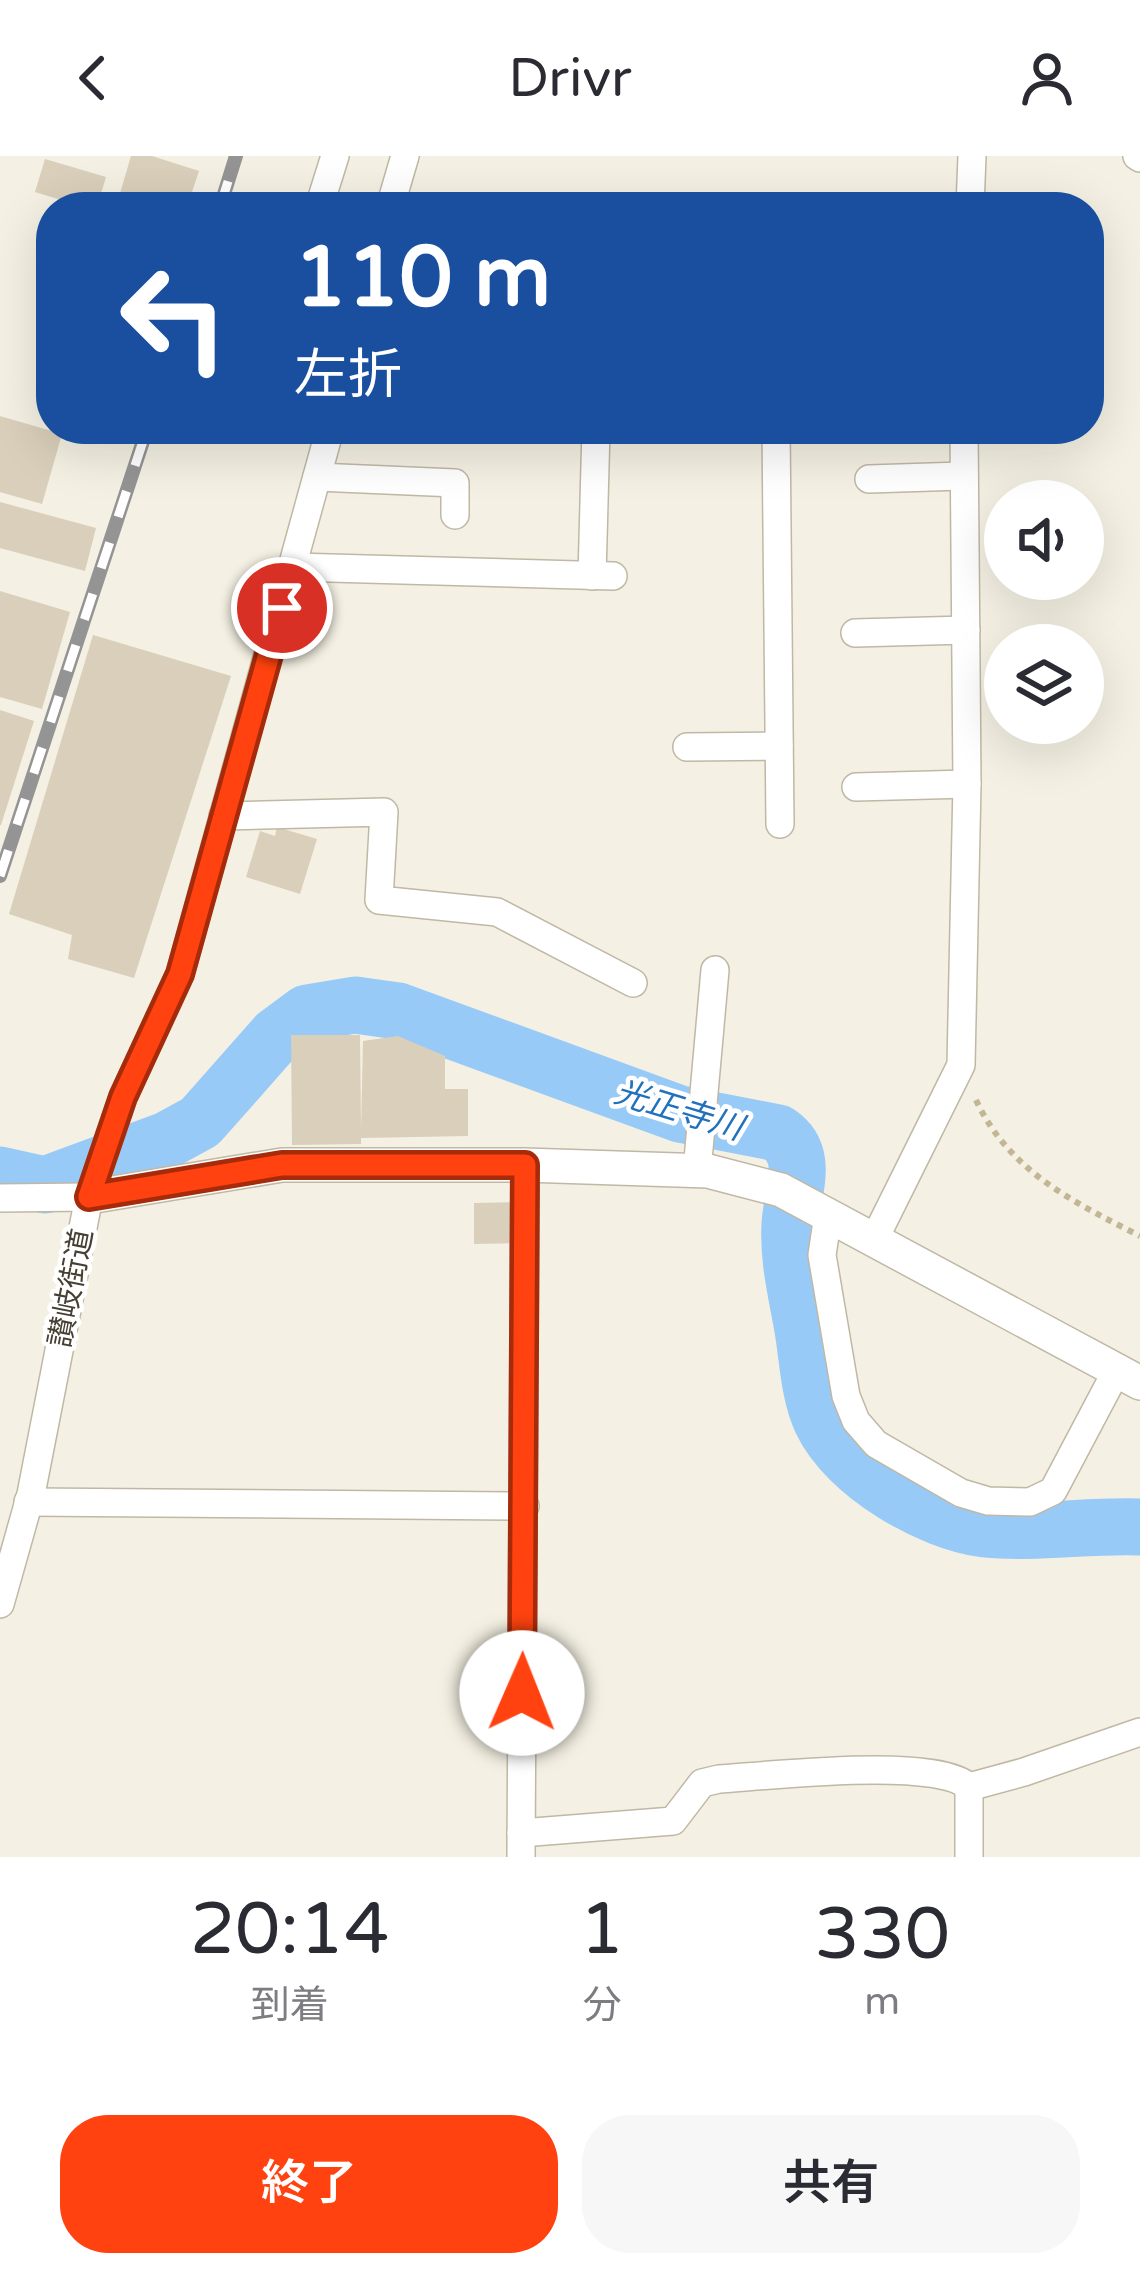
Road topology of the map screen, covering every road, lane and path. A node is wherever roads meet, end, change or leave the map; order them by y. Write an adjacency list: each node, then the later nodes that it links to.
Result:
1 (335, 156): 4 (street)
2 (404, 156): 5 (street)
3 (972, 156): 6 (street)
4 (324, 192)
5 (394, 192)
6 (971, 192)
7 (326, 444): 12 (street, 讃岐街道)
8 (597, 444): 15 (street)
9 (776, 444): 18 (street)
10 (963, 444): 11 (street)
11 (962, 476): 13 (street); 16 (street)
12 (317, 477): 14 (street); 15 (street, 讃岐街道)
13 (869, 479)
14 (455, 515)
15 (293, 566): 22 (street, 讃岐街道)
16 (966, 630): 17 (street); 20 (street)
17 (855, 633)
18 (779, 746): 19 (street); 23 (street)
19 (688, 747)
20 (967, 784): 21 (street); 26 (street)
21 (856, 788)
22 (223, 816): 25 (street); 29 (street, 讃岐街道)
23 (780, 824)
24 (715, 970): 28 (street)
25 (633, 983)
26 (961, 1065): 32 (path); 33 (street)
27 (525, 1165): 28 (street); 29 (street); 36 (street)
28 (697, 1171): 31 (street)
29 (89, 1197): 30 (street); 35 (street, 讃岐街道)
30 (0, 1198)
31 (806, 1203): 33 (street); 34 (street)
32 (1140, 1236)
33 (875, 1238): 34 (street)
34 (1129, 1376)
35 (28, 1502): 36 (street); 37 (street, 讃岐街道)
36 (525, 1506): 40 (street)
37 (0, 1604)
38 (1140, 1732): 39 (street)
39 (969, 1786): 40 (street); 41 (street)
40 (521, 1845)
41 (969, 1857)

